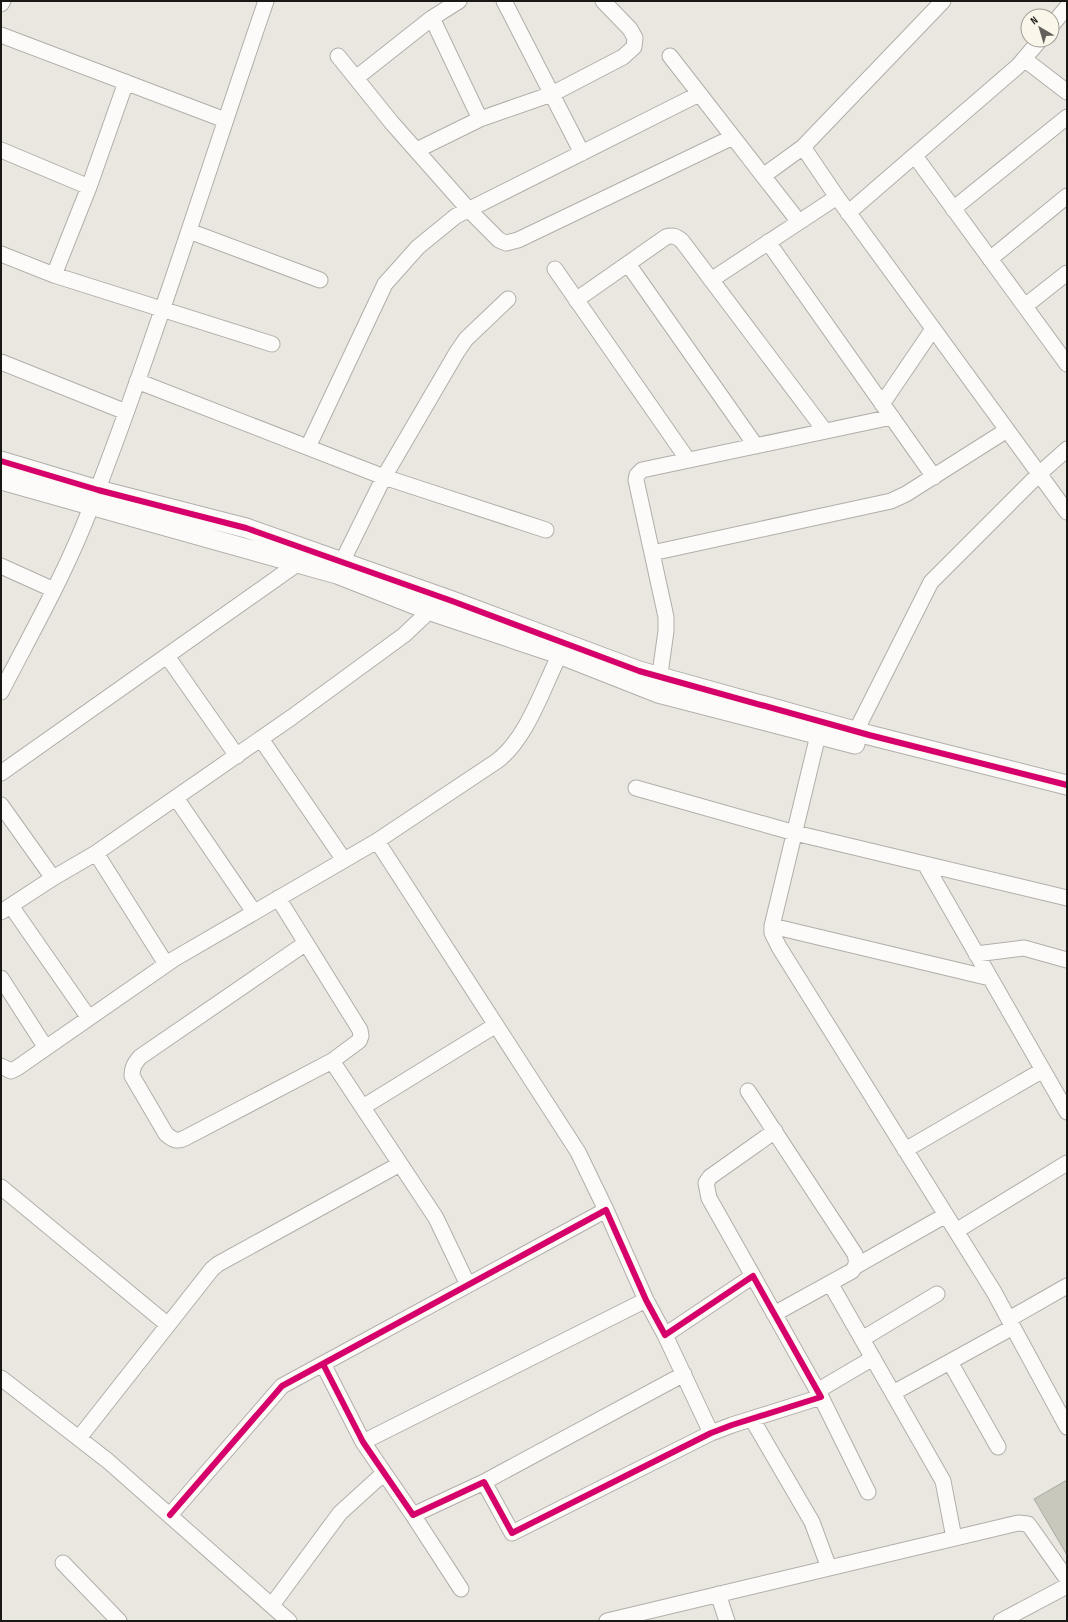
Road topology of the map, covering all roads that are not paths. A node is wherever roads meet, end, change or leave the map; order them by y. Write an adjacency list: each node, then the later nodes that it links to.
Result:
1 (3, 1): 7 (street)
2 (266, 1): 23 (street)
3 (460, 1): 10 (street)
4 (504, 1): 19 (street)
5 (603, 1): 19 (street)
6 (943, 1): 25 (street)
7 (1, 4)
8 (1067, 7): 9 (street)
9 (1060, 15)
10 (432, 18): 16 (street); 22 (street)
11 (1, 35): 17 (street)
12 (1033, 48): 15 (street)
13 (338, 56): 16 (street)
14 (670, 56): 20 (street)
15 (1024, 59): 18 (street); 29 (street)
16 (356, 78): 27 (street)
17 (126, 82): 23 (street); 31 (street)
18 (1067, 92)
19 (552, 94): 22 (street); 28 (street)
20 (699, 94): 24 (street); 28 (street)
21 (1067, 117): 34 (street)
22 (480, 119): 27 (street)
23 (225, 120): 38 (street)
24 (733, 138): 30 (street); 35 (street)
25 (803, 147): 30 (street); 33 (street)
26 (1, 150): 31 (street)
27 (417, 150): 35 (street)
28 (582, 153): 35 (street)
29 (915, 156): 34 (street); 36 (street)
30 (763, 176): 37 (street)
31 (89, 186): 45 (street)
32 (1067, 196): 41 (street)
33 (837, 197): 36 (street); 37 (street)
34 (953, 209): 41 (street)
35 (469, 210): 63 (street)
36 (848, 213): 52 (street)
37 (799, 222): 39 (street)
38 (189, 230): 46 (street); 51 (street)
39 (768, 242): 47 (street); 57 (street)
40 (1, 254): 45 (street)
41 (990, 259): 50 (street)
42 (628, 264): 47 (street); 49 (street); 62 (street)
43 (555, 269): 49 (street)
44 (1067, 273): 50 (street)
45 (54, 276): 51 (street)
46 (320, 280)
47 (711, 280): 61 (street)
48 (508, 299): 68 (street)
49 (576, 300): 65 (street)
50 (1025, 306): 54 (street)
51 (163, 310): 53 (street); 56 (street)
52 (933, 329): 57 (street); 60 (street)
53 (272, 344)
54 (1066, 361)
55 (1, 362): 58 (street)
56 (137, 380): 58 (street); 63 (street)
57 (882, 404): 59 (street)
58 (126, 412): 71 (street)
59 (892, 417): 61 (street); 69 (street)
60 (1007, 430): 67 (street); 69 (street)
61 (825, 431): 62 (street)
62 (756, 446): 65 (street)
63 (308, 447): 68 (street)
64 (1067, 449): 67 (street)
65 (688, 460): 75 (street)
66 (1, 461): 71 (street)
67 (1039, 474): 72 (street); 86 (street)
68 (384, 477): 73 (street); 76 (street)
69 (934, 477): 75 (street)
70 (1, 480): 71 (street)
71 (95, 498): 74 (street); 77 (street); 79 (street)
72 (1067, 512)
73 (546, 530)
74 (314, 552): 76 (street); 77 (street)
75 (652, 553): 83 (street)
76 (342, 562): 80 (street)
77 (297, 564): 80 (street); 82 (street)
78 (1, 566): 79 (street)
79 (54, 590): 84 (street)
80 (437, 604): 81 (street); 87 (street)
81 (562, 649): 83 (street); 96 (street)
82 (167, 656): 88 (street); 89 (street)
83 (650, 682): 85 (street)
84 (1, 692)
85 (821, 729): 86 (street); 95 (street)
86 (854, 737): 90 (street); 93 (street)
87 (261, 739): 88 (street); 98 (street)
88 (237, 756): 92 (street)
89 (1, 773)
90 (1067, 785)
91 (636, 788): 95 (street)
92 (176, 798): 97 (street); 104 (street)
93 (1067, 798)
94 (1, 805): 100 (street)
95 (795, 834): 99 (street); 105 (street)
96 (377, 841): 98 (street); 113 (street)
97 (96, 854): 100 (street); 109 (street)
98 (344, 860): 101 (street)
99 (925, 864): 102 (street); 107 (street)
100 (53, 878): 103 (street)
101 (278, 898): 104 (street); 106 (street)
102 (1067, 898)
103 (6, 909): 112 (street)
104 (254, 912): 109 (street)
105 (772, 926): 111 (street); 122 (street)
106 (306, 943): 115 (street); 115 (street)
107 (976, 954): 108 (street); 111 (street)
108 (1066, 961)
109 (166, 964): 112 (street)
110 (1, 978): 114 (street)
111 (990, 978): 117 (street)
112 (90, 1018): 114 (street)
113 (496, 1025): 119 (street); 126 (street)
114 (46, 1048): 116 (street)
115 (332, 1061): 119 (street)
116 (1, 1066)
117 (1043, 1070): 120 (street); 122 (street)
118 (748, 1091): 121 (street)
119 (363, 1107): 124 (street)
120 (1067, 1112)
121 (775, 1131): 129 (street); 130 (street)
122 (905, 1150): 127 (street)
123 (1067, 1163): 128 (street)
124 (400, 1164): 132 (street); 138 (street)
125 (1, 1187): 138 (street)
126 (606, 1210): 132 (street); 135 (street)
127 (946, 1215): 128 (street); 129 (street)
128 (956, 1231): 137 (street)
129 (856, 1266): 131 (street)
130 (753, 1276): 136 (street); 139 (street)
131 (830, 1283): 136 (street); 140 (street)
132 (468, 1285): 143 (street)
133 (1067, 1286): 137 (street)
134 (937, 1294): 140 (street)
135 (646, 1300): 139 (street); 152 (street)
136 (774, 1314): 147 (street)
137 (1011, 1323): 142 (street); 149 (street)
138 (168, 1325): 151 (street)
139 (665, 1335): 144 (street)
140 (862, 1339): 141 (street)
141 (873, 1358): 146 (street); 147 (street)
142 (950, 1362): 146 (street); 153 (street)
143 (323, 1364): 152 (street); 157 (street)
144 (684, 1374): 150 (street); 155 (street)
145 (1, 1378): 151 (street)
146 (893, 1393): 159 (street)
147 (819, 1394): 148 (street); 156 (street)
148 (750, 1420): 150 (street); 161 (street)
149 (1067, 1427)
150 (711, 1433): 155 (street)
151 (79, 1438): 157 (street)
152 (363, 1442): 154 (street)
153 (998, 1447)
154 (384, 1473): 158 (street); 166 (street)
155 (484, 1482): 158 (street)
156 (868, 1492)
157 (170, 1515): 166 (street)
158 (413, 1515): 164 (street)
159 (954, 1538): 161 (street); 162 (street)
160 (63, 1563): 167 (street)
161 (829, 1568): 165 (street)
162 (1067, 1579)
163 (1067, 1586): 171 (street)
164 (461, 1589)
165 (715, 1595): 169 (street); 170 (street)
166 (272, 1605): 168 (street)
167 (119, 1621)
168 (289, 1621)
169 (607, 1621)
170 (727, 1621)
171 (1001, 1621)

